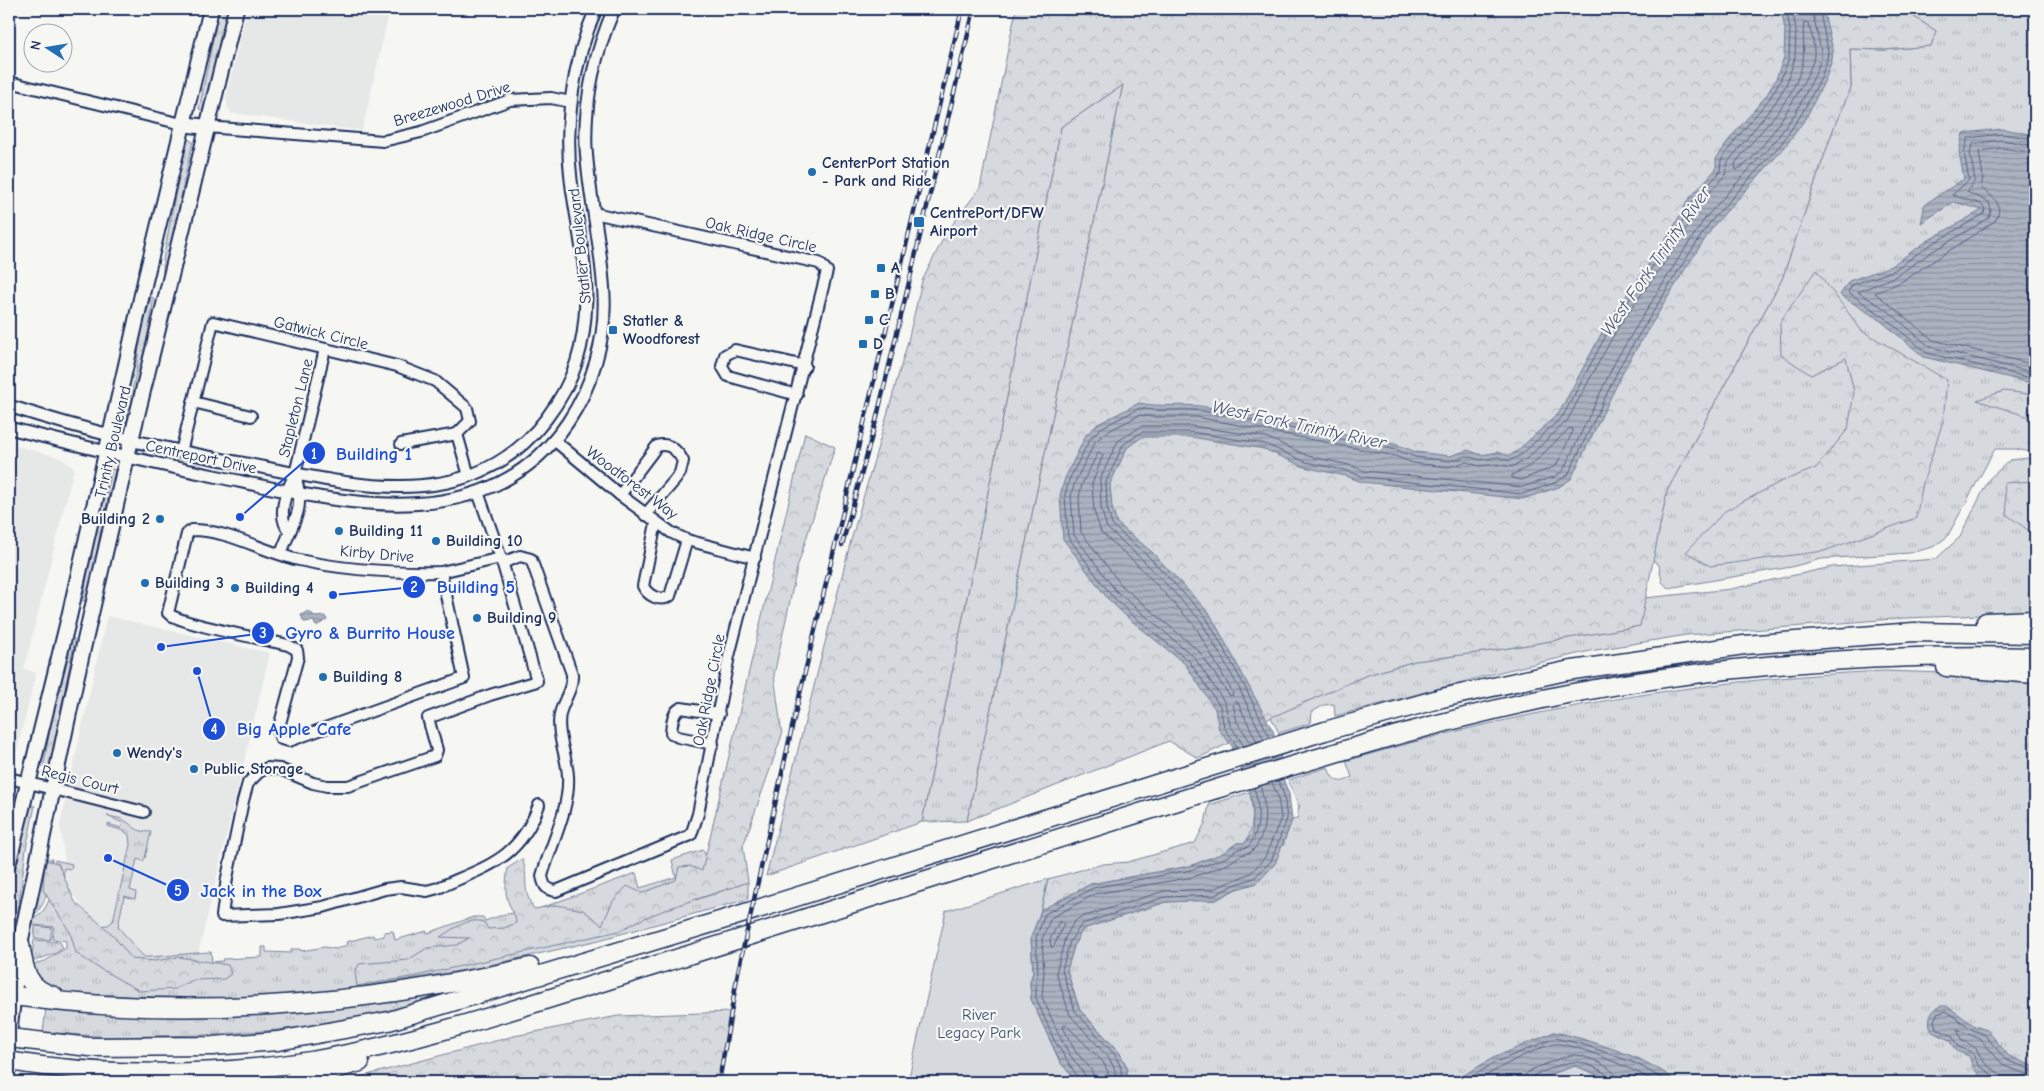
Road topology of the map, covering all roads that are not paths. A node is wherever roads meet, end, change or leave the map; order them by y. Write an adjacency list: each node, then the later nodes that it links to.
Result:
1 (211, 9): 8 (main road, Trinity Boulevard)
2 (236, 9): 9 (main road, Trinity Boulevard)
3 (596, 9): 6 (street, Statler Boulevard)
4 (614, 9): 7 (street, Statler Boulevard)
5 (9, 82): 8 (street)
6 (570, 102): 7 (street, Breezewood Drive); 9 (street, Breezewood Drive); 13 (street, Statler Boulevard)
7 (587, 105): 10 (street, Statler Boulevard)
8 (182, 124): 9 (main road); 11 (main road, Trinity Boulevard)
9 (207, 126): 12 (main road, Trinity Boulevard)
10 (594, 212): 14 (street, Statler Boulevard); 16 (street, Oak Ridge Circle)
11 (145, 281): 12 (main road); 23 (main road, Trinity Boulevard)
12 (168, 286): 24 (main road, Trinity Boulevard)
13 (586, 297): 14 (street); 31 (street, Statler Boulevard)
14 (604, 297): 25 (street, Statler Boulevard)
15 (326, 349): 18 (street, Gatwick Circle); 22 (street, Gatwick Circle); 30 (street, Stapleton Lane)
16 (805, 366): 17 (street, Oak Ridge Circle); 17 (street)
17 (797, 395): 41 (street, Oak Ridge Circle)
18 (194, 402): 20 (street); 28 (street, Gatwick Circle)
19 (9, 406): 23 (street, Centreport Drive)
20 (251, 416)
21 (9, 428): 27 (street, Centreport Drive)
22 (457, 434): 26 (street); 31 (street)
23 (110, 435): 24 (street, Centreport Drive); 27 (main road, Trinity Boulevard)
24 (131, 440): 28 (street, Centreport Drive); 29 (main road, Trinity Boulevard)
25 (554, 440): 33 (street, Statler Boulevard); 35 (street, Woodforest Way)
26 (401, 444)
27 (106, 452): 29 (street, Centreport Drive); 53 (main road, Trinity Boulevard)
28 (182, 452): 30 (street, Centreport Drive)
29 (127, 457): 32 (street, Centreport Drive); 54 (main road, Trinity Boulevard)
30 (295, 474): 31 (street, Centreport Drive); 32 (street); 34 (street)
31 (469, 476): 33 (street)
32 (286, 491): 34 (street, Centreport Drive); 38 (street)
33 (478, 492): 34 (street, Centreport Drive); 42 (street)
34 (301, 494): 38 (street)
35 (620, 496): 36 (street, Woodforest Way); 36 (street)
36 (645, 515): 37 (street, Woodforest Way)
37 (656, 523): 39 (street, Woodforest Way); 39 (street)
38 (289, 531): 40 (street)
39 (688, 540): 41 (street, Woodforest Way)
40 (281, 554): 43 (street, Kirby Drive); 43 (street, Kirby Drive)
41 (755, 558): 50 (street, Oak Ridge Circle)
42 (501, 561): 43 (street, Kirby Drive); 51 (street, Oak Ridge Circle); 55 (street)
43 (441, 572)
44 (2035, 620): 45 (highway)
45 (1914, 632): 46 (highway); 59 (highway)
46 (2035, 634)
47 (1913, 657): 48 (highway); 49 (highway); 63 (highway)
48 (2035, 657)
49 (2035, 674)
50 (718, 714): 51 (street, Oak Ridge Circle); 51 (street)
51 (713, 744)
52 (9, 778): 53 (street, Regis Court)
53 (28, 782): 54 (street, Regis Court); 57 (main road, Trinity Boulevard)
54 (52, 788): 56 (street, Regis Court); 58 (main road, Trinity Boulevard)
55 (539, 806)
56 (144, 812)
57 (9, 861)
58 (20, 944): 60 (main road, Trinity Boulevard); 61 (highway)
59 (597, 958): 61 (highway); 64 (highway)
60 (12, 996): 61 (highway); 62 (main road, Trinity Boulevard)
61 (76, 1002)
62 (9, 1033)
63 (425, 1036): 65 (highway); 66 (highway)
64 (9, 1038)
65 (9, 1061)
66 (291, 1082)

